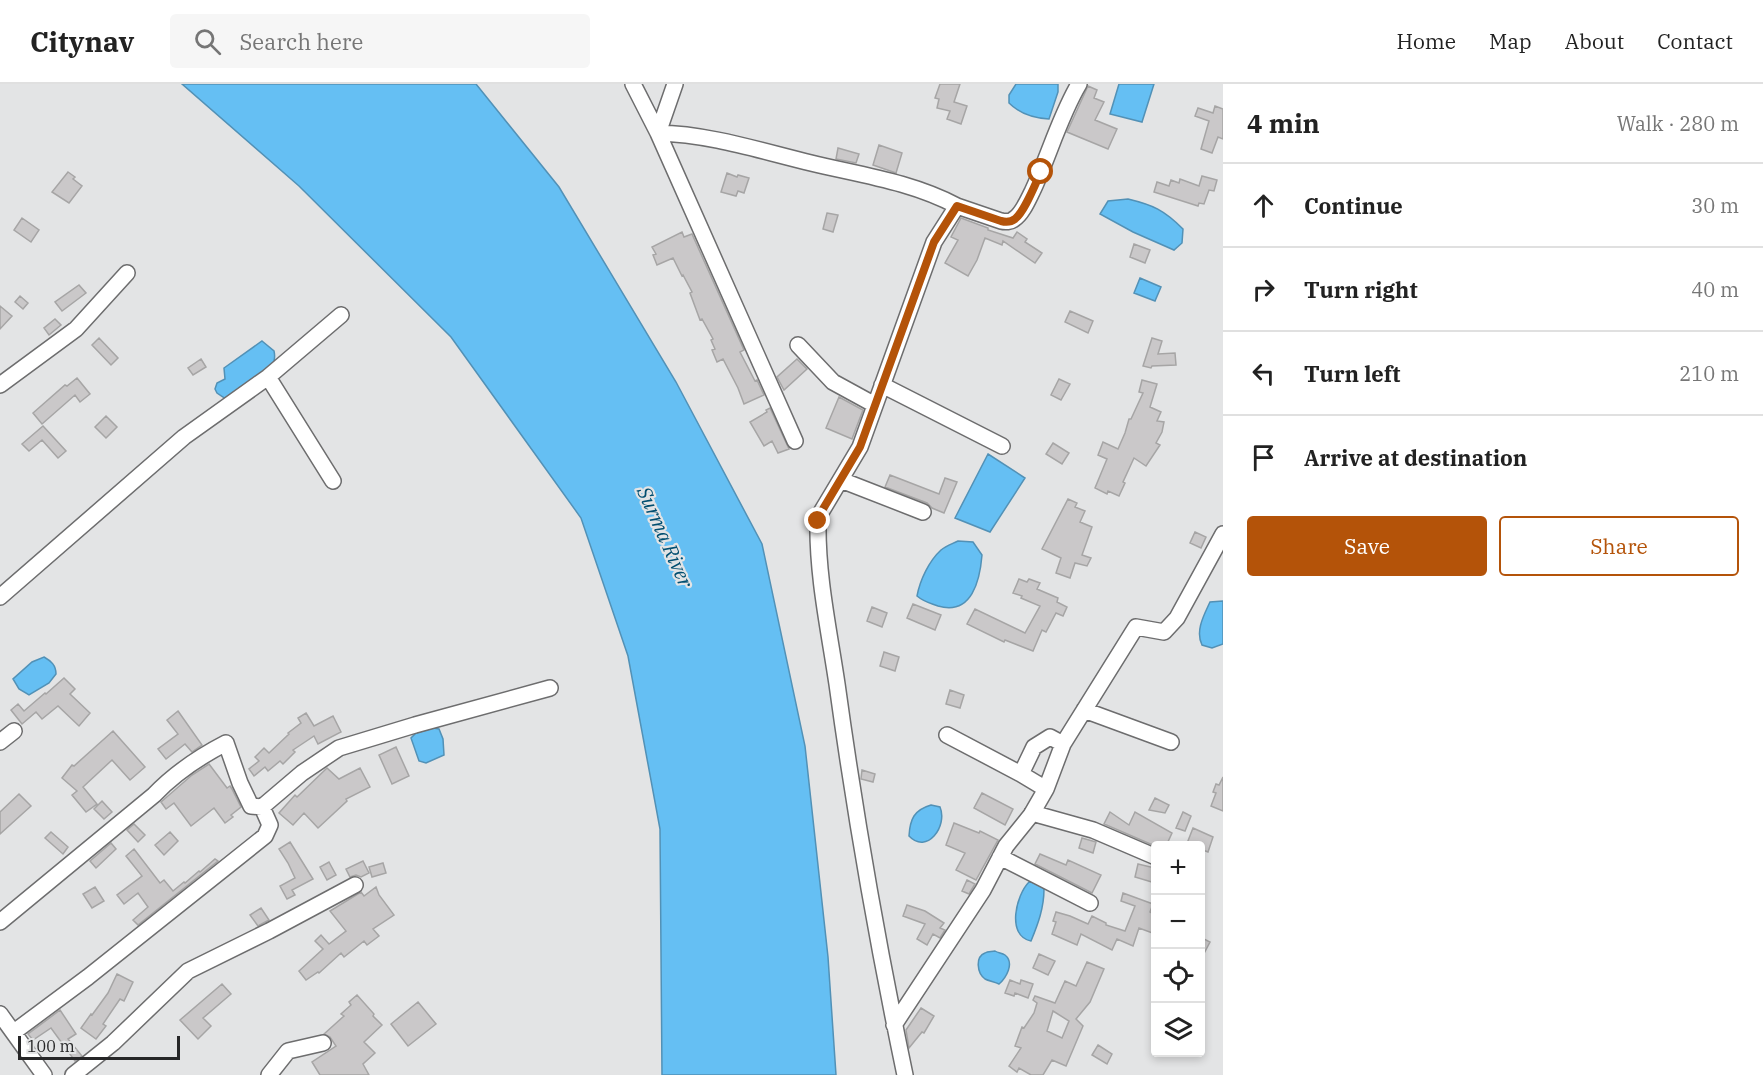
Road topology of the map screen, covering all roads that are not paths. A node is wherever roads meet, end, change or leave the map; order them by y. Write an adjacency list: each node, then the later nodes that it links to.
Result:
1 (633, 84): 4 (street)
2 (675, 84): 4 (street)
3 (1079, 84): 5 (street)
4 (658, 133): 5 (street); 13 (street)
5 (957, 206): 11 (street)
6 (128, 273): 10 (street)
7 (341, 315): 9 (street)
8 (798, 345): 12 (street)
9 (268, 377): 16 (street); 19 (street)
10 (0, 385)
11 (882, 386): 12 (street); 14 (street)
12 (875, 405): 15 (street)
13 (795, 441)
14 (1002, 446)
15 (841, 480): 17 (street); 37 (street)
16 (333, 481)
17 (923, 512)
18 (1223, 534): 21 (street)
19 (0, 597)
20 (550, 688): 29 (street)
21 (1084, 710): 25 (street); 26 (street)
22 (14, 731): 24 (street)
23 (947, 735): 27 (street)
24 (0, 742)
25 (1171, 742)
26 (1063, 744): 27 (street); 28 (street)
27 (1020, 774): 28 (street)
28 (1046, 789): 30 (street)
29 (262, 807): 35 (street); 38 (street)
30 (1032, 813): 31 (street); 32 (street)
31 (1151, 855)
32 (1000, 857): 34 (street); 37 (street)
33 (355, 885): 41 (street)
34 (1090, 903)
35 (0, 922)
36 (0, 1014): 38 (street)
37 (894, 1025): 43 (street)
38 (14, 1032): 40 (street)
39 (323, 1042): 42 (street)
40 (44, 1075)
41 (73, 1075)
42 (269, 1075)
43 (904, 1075)

